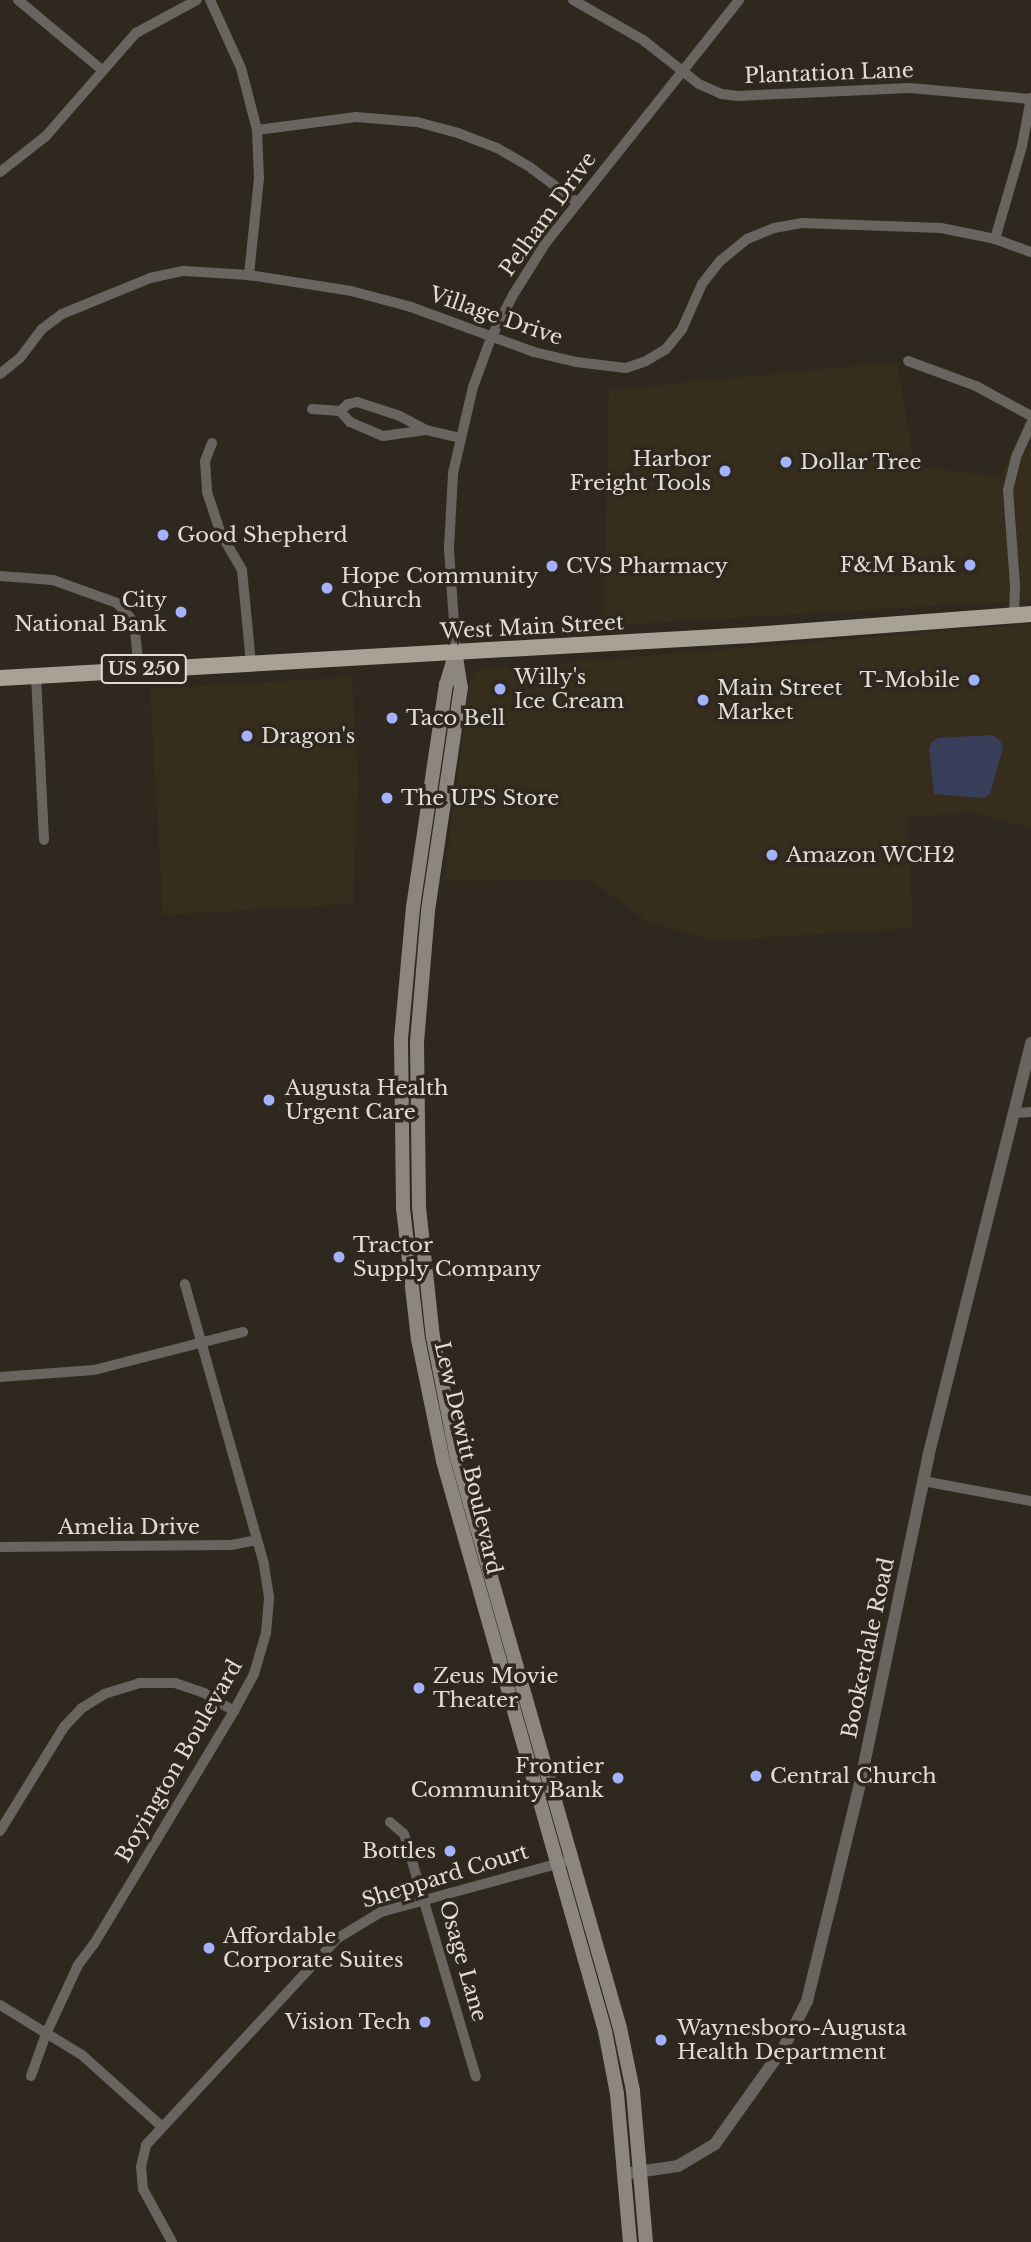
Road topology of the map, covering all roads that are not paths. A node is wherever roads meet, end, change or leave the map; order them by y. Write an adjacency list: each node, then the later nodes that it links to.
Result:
1 (18, 0): 6 (street)
2 (197, 0): 6 (street)
3 (210, 0): 9 (street)
4 (573, 0): 7 (street, Plantation Lane)
5 (739, 0): 7 (street, Pelham Drive)
6 (102, 70): 10 (street)
7 (683, 71): 8 (street, Plantation Lane); 11 (street, Pelham Drive)
8 (1031, 99): 12 (street)
9 (257, 130): 11 (street); 14 (street)
10 (0, 172)
11 (577, 202): 15 (street, Pelham Drive)
12 (995, 239): 13 (street, Village Drive); 15 (street, Village Drive)
13 (1031, 252)
14 (249, 275): 15 (street, Village Drive); 17 (street, Village Drive)
15 (491, 338): 23 (street, Pelham Drive)
16 (908, 361): 20 (street)
17 (0, 374)
18 (312, 409): 19 (street)
19 (340, 411): 22 (street); 22 (street)
20 (1031, 416)
21 (1031, 424): 27 (street)
22 (426, 430): 23 (street)
23 (460, 438): 28 (street, Pelham Drive)
24 (212, 443): 29 (street)
25 (0, 576): 30 (street)
26 (1031, 614): 27 (main road, West Main Street / US 250)
27 (1014, 615): 28 (main road, West Main Street / US 250)
28 (456, 652): 29 (main road, West Main Street / US 250); 41 (main road, Lew Dewitt Boulevard)
29 (251, 664): 30 (main road, West Main Street / US 250)
30 (139, 670): 31 (main road, West Main Street / US 250)
31 (36, 676): 32 (main road, US 250); 33 (street)
32 (0, 678)
33 (44, 840)
34 (1031, 1043): 36 (street, Bookerdale Road)
35 (1031, 1112): 36 (street)
36 (1014, 1113): 42 (street, Bookerdale Road)
37 (185, 1284): 39 (street, Boyington Boulevard)
38 (243, 1332): 39 (street)
39 (202, 1343): 40 (street); 44 (street, Boyington Boulevard)
40 (0, 1377)
41 (450, 1459): 49 (main road, Lew Dewitt Boulevard); 50 (main road, Lew Dewitt Boulevard)
42 (923, 1481): 43 (street); 57 (street, Bookerdale Road)
43 (1031, 1501)
44 (257, 1540): 45 (street, Amelia Drive); 46 (street, Boyington Boulevard)
45 (0, 1547)
46 (234, 1711): 48 (street); 53 (street, Boyington Boulevard)
47 (390, 1822): 51 (street, Osage Lane)
48 (0, 1831)
49 (574, 1859): 50 (street, Sheppard Court); 57 (main road, Lew Dewitt Boulevard)
50 (557, 1864): 51 (street, Sheppard Court); 58 (main road, Lew Dewitt Boulevard)
51 (425, 1899): 55 (street, Osage Lane); 56 (street, Sheppard Court)
52 (0, 2005): 53 (street)
53 (46, 2034): 54 (street, Boyington Boulevard); 56 (street)
54 (32, 2076)
55 (476, 2077)
56 (161, 2126): 59 (street, Sheppard Court)
57 (641, 2172): 58 (street, Bookerdale Road); 61 (main road, Lew Dewitt Boulevard)
58 (626, 2174): 60 (main road, Lew Dewitt Boulevard)
59 (172, 2242)
60 (630, 2242)
61 (646, 2242)

